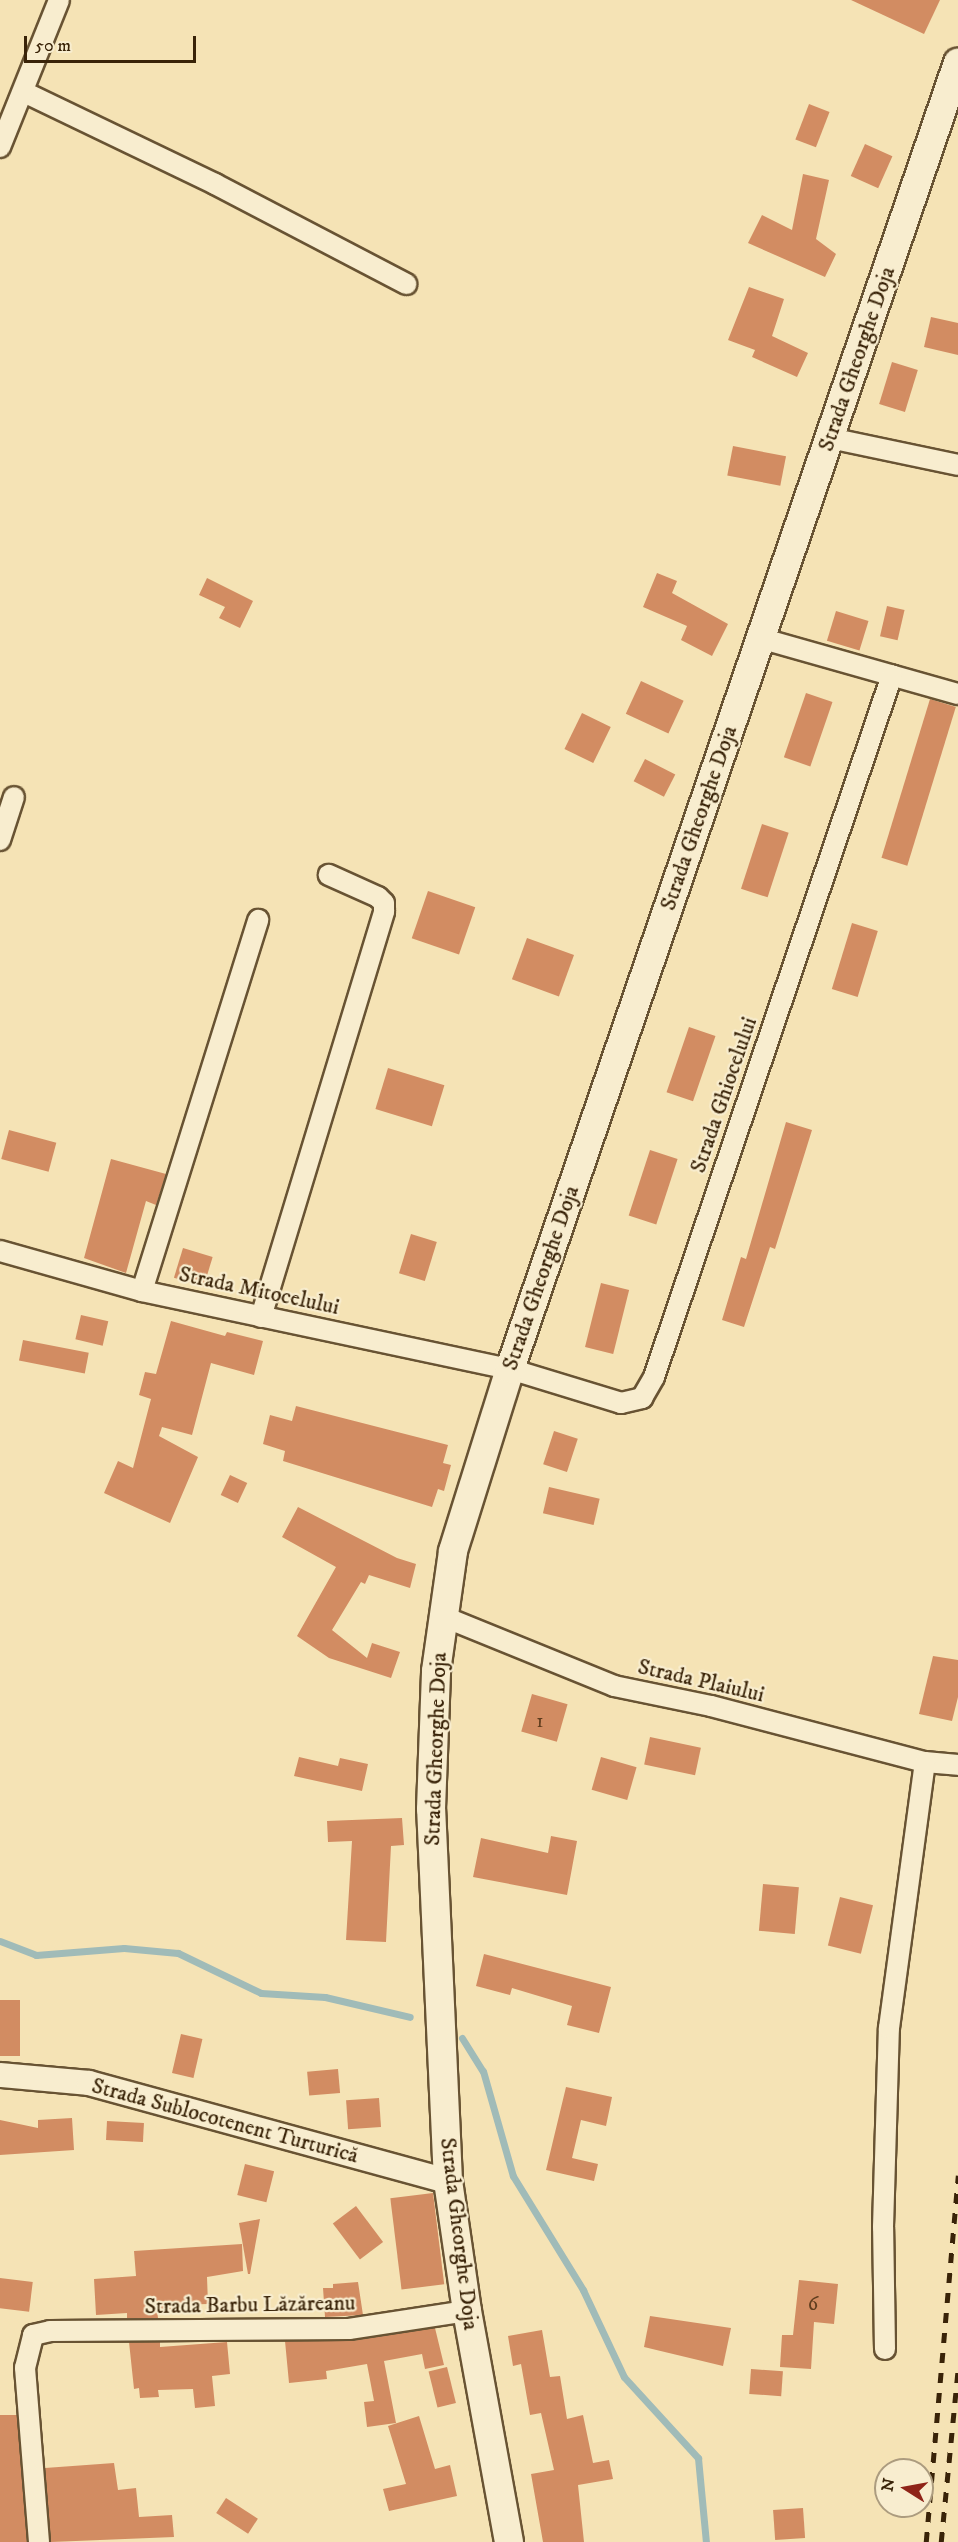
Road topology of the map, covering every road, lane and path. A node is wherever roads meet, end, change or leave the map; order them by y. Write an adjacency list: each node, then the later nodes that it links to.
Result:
1 (59, 0): 3 (street)
2 (958, 63): 6 (main road, Strada Gheorghe Doja)
3 (24, 92): 4 (street); 5 (street)
4 (0, 147)
5 (406, 284)
6 (830, 438): 7 (street); 8 (main road, Strada Gheorghe Doja)
7 (958, 465)
8 (760, 638): 9 (street); 18 (main road, Strada Gheorghe Doja)
9 (891, 675): 10 (street); 18 (street, Strada Ghiocelului)
10 (958, 694)
11 (14, 797): 12 (street)
12 (0, 840)
13 (329, 875): 17 (street)
14 (258, 920): 16 (street)
15 (0, 1251): 16 (street, Strada Mitocelului)
16 (142, 1291): 17 (street, Strada Mitocelului)
17 (261, 1317): 18 (street, Strada Mitocelului)
18 (510, 1369): 19 (main road, Strada Gheorghe Doja)
19 (442, 1616): 20 (street, Strada Plaiului); 23 (main road, Strada Gheorghe Doja)
20 (925, 1762): 21 (street, Strada Plaiului); 25 (street)
21 (958, 1765)
22 (0, 2075): 23 (street, Strada Sublocotenent Turturică)
23 (448, 2181): 24 (main road, Strada Gheorghe Doja)
24 (467, 2311): 26 (street, Strada Barbu Lăzăreanu); 27 (main road, Strada Gheorghe Doja)
25 (885, 2349)
26 (39, 2542)
27 (509, 2542)

